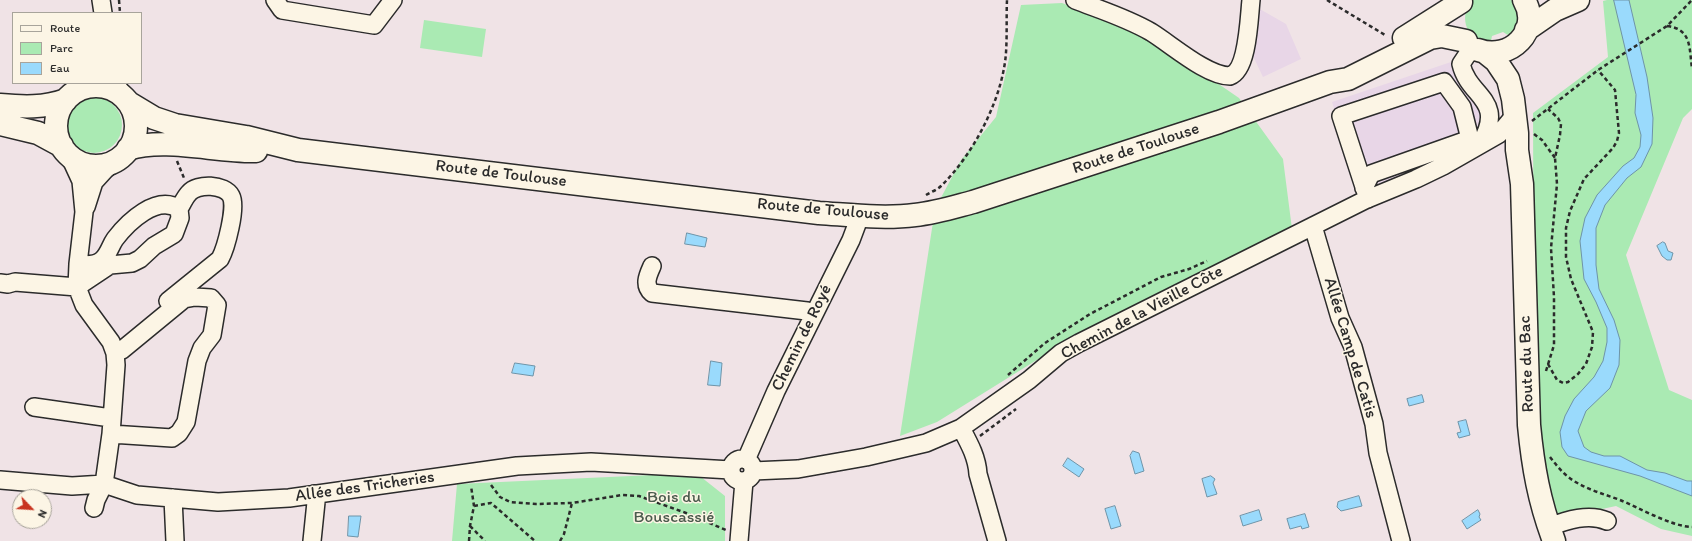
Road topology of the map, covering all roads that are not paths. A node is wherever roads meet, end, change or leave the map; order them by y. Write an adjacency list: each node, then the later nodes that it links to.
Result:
1 (101, 0): 11 (street)
2 (275, 0): 3 (street)
3 (393, 0)
4 (1075, 0): 14 (street)
5 (1251, 0): 14 (street)
6 (1524, 0): 12 (main road, Route du Bac)
7 (1544, 0): 8 (main road)
8 (1566, 0)
9 (1578, 0): 12 (main road, Route de Toulouse)
10 (1462, 1): 13 (main road); 16 (main road, Route de Toulouse)
11 (103, 12)
12 (1523, 36): 13 (main road, Route de Toulouse); 26 (main road, Route du Bac)
13 (1476, 48): 16 (main road, Route de Toulouse); 20 (main road, Route du Bac); 22 (street)
14 (1244, 56): 15 (street)
15 (1248, 75)
16 (1330, 82): 30 (main road, Route de Toulouse)
17 (77, 91): 18 (main road); 19 (main road); 23 (main road)
18 (123, 95): 24 (main road, Route de Toulouse); 25 (main road)
19 (0, 105)
20 (1523, 121): 22 (street, Chemin de la Vieille Côte); 26 (main road, Route du Bac)
21 (0, 124): 23 (main road)
22 (1476, 141): 27 (street, Chemin de la Vieille Côte); 27 (street)
23 (65, 150): 25 (main road); 29 (street)
24 (298, 150): 25 (main road, Route de Toulouse); 30 (main road, Route de Toulouse)
25 (121, 155): 29 (street)
26 (1522, 184): 48 (main road, Route du Bac)
27 (1366, 194): 31 (street, Chemin de la Vieille Côte)
28 (179, 209): 32 (street); 35 (street); 37 (street)
29 (84, 212): 32 (street)
30 (860, 216): 36 (street, Chemin de Royé)
31 (1313, 226): 40 (street, Chemin de la Vieille Côte); 53 (street, Allée Camp de Catis)
32 (78, 264): 35 (street)
33 (652, 266): 36 (street)
34 (0, 282): 35 (street)
35 (77, 287): 37 (street)
36 (813, 314): 41 (street, Chemin de Royé)
37 (113, 348): 39 (street); 39 (street)
38 (34, 407): 39 (street)
39 (111, 426): 43 (street)
40 (961, 428): 41 (street, Chemin de la Vieille Côte); 52 (street)
41 (748, 471): 44 (street, Allée des Tricheries); 49 (street, Chemin de Royé)
42 (0, 480): 43 (street, Allée des Tricheries)
43 (104, 484): 45 (street, Allée des Tricheries); 46 (street)
44 (314, 494): 45 (street, Allée des Tricheries); 51 (street)
45 (173, 498): 50 (street)
46 (94, 508)
47 (1607, 521): 48 (street)
48 (1551, 534)
49 (740, 537)
50 (175, 541)
51 (312, 541)
52 (997, 541)
53 (1401, 541)

